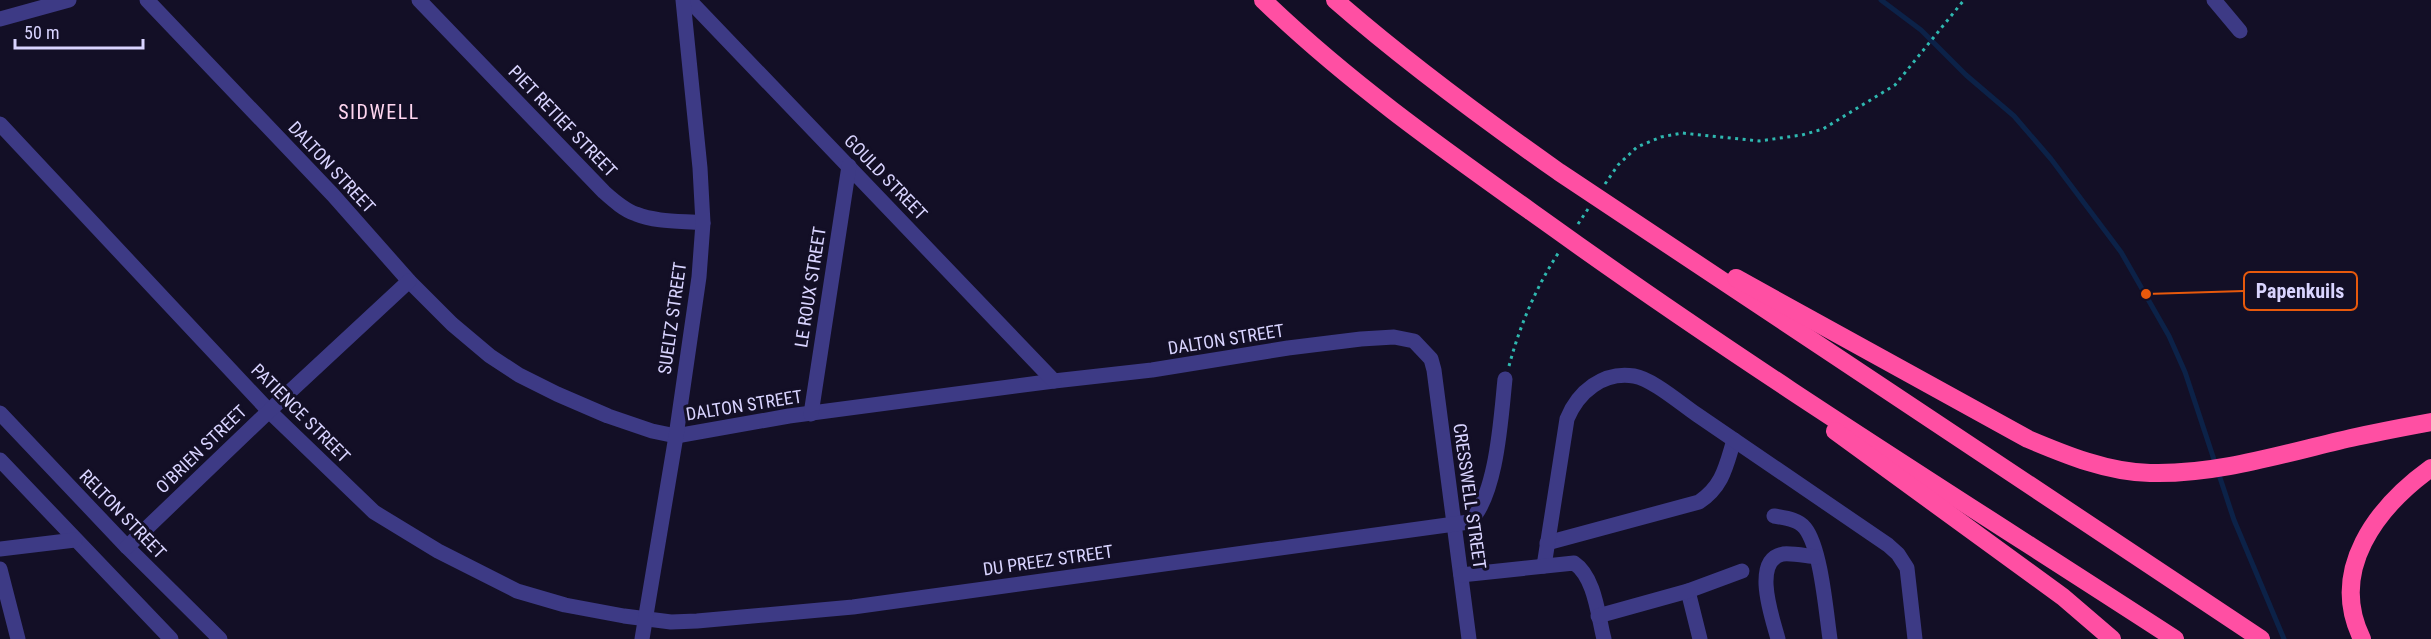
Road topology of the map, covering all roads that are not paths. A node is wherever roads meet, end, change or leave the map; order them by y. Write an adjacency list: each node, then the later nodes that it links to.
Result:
1 (69, 0): 9 (street)
2 (147, 0): 15 (street, DALTON STREET)
3 (419, 0): 14 (street, PIET RETIEF STREET)
4 (683, 0): 14 (street, SUELTZ STREET)
5 (689, 0): 12 (street, GOULD STREET)
6 (1263, 0): 16 (highway)
7 (1335, 0): 13 (highway)
8 (2214, 0): 10 (street)
9 (0, 20)
10 (2240, 31)
11 (0, 124): 20 (street, PATIENCE STREET)
12 (849, 166): 19 (street, GOULD STREET); 22 (street, LE ROUX STREET)
13 (1627, 218): 23 (highway); 54 (highway)
14 (703, 223): 24 (street, SUELTZ STREET)
15 (409, 282): 20 (street, O'BRIEN STREET); 24 (street, DALTON STREET)
16 (1641, 292): 52 (highway); 53 (highway)
17 (1431, 359): 19 (street, DALTON STREET); 29 (street, CRESSWELL STREET)
18 (1505, 379): 29 (street, DU PREEZ STREET)
19 (1054, 381): 22 (street, DALTON STREET)
20 (269, 411): 32 (street, O'BRIEN STREET); 41 (street, PATIENCE STREET)
21 (0, 413): 32 (street, RELTON STREET)
22 (811, 414): 24 (street, DALTON STREET)
23 (2431, 422)
24 (676, 436): 41 (street, SUELTZ STREET)
25 (1734, 440): 31 (street); 31 (street); 51 (street)
26 (0, 460): 30 (street)
27 (2431, 468): 55 (highway)
28 (1774, 516): 34 (street)
29 (1454, 524): 38 (street, CRESSWELL STREET); 41 (street, DU PREEZ STREET)
30 (75, 540): 33 (street); 43 (street)
31 (1547, 543): 35 (street)
32 (127, 547): 44 (street, RELTON STREET)
33 (0, 549)
34 (1816, 557): 49 (street); 50 (street)
35 (1544, 566): 38 (street); 40 (street)
36 (0, 569): 42 (street)
37 (1742, 571): 39 (street)
38 (1461, 575): 46 (street, CRESSWELL STREET)
39 (1688, 591): 40 (street); 48 (street)
40 (1598, 616): 47 (street)
41 (645, 620): 45 (street, SUELTZ STREET)
42 (18, 639)
43 (171, 639)
44 (220, 639)
45 (642, 639)
46 (1469, 639)
47 (1604, 639)
48 (1700, 639)
49 (1778, 639)
50 (1830, 639)
51 (1915, 639)
52 (2112, 639)
53 (2175, 639)
54 (2261, 639)
55 (2362, 639)

